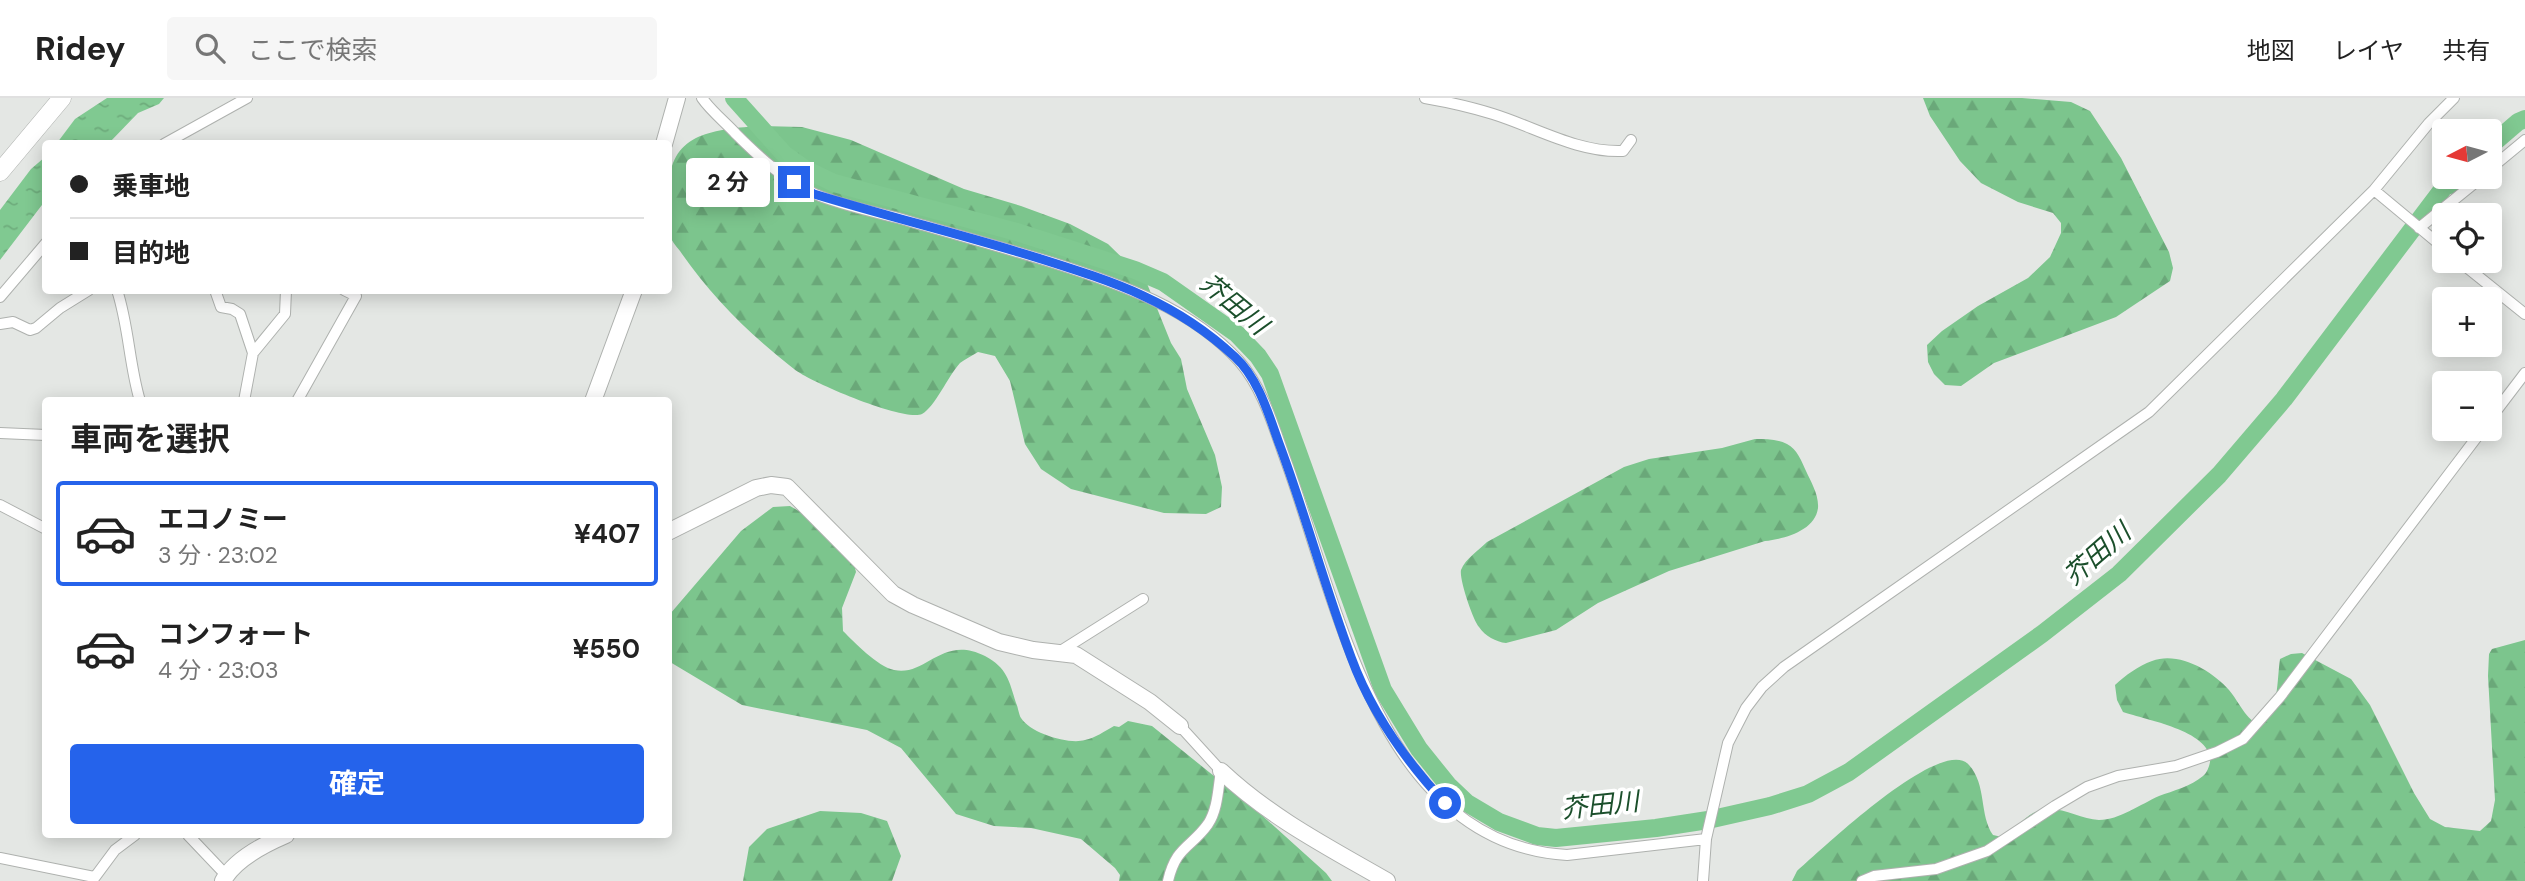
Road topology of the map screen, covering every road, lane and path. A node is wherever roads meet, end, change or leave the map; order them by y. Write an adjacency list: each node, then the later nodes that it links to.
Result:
1 (62, 98): 12 (main road)
2 (247, 98): 7 (street)
3 (677, 98): 8 (street)
4 (702, 98): 48 (street)
5 (1425, 98): 9 (street)
6 (2454, 98): 14 (street)
7 (171, 140)
8 (665, 140)
9 (1631, 140)
10 (2525, 140): 11 (street)
11 (2502, 159)
12 (0, 172)
13 (2467, 189): 15 (street)
14 (2374, 190): 15 (street); 48 (street)
15 (2419, 229): 16 (street)
16 (2432, 239)
17 (42, 248): 25 (street)
18 (2474, 273): 26 (street)
19 (82, 294): 27 (street)
20 (118, 294): 30 (street)
21 (216, 294): 28 (street)
22 (286, 294): 28 (street)
23 (352, 294): 32 (street)
24 (633, 294): 33 (street)
25 (0, 297)
26 (2525, 314)
27 (0, 324)
28 (253, 353): 31 (street)
29 (2525, 373): 34 (street)
30 (139, 397)
31 (245, 397)
32 (299, 397)
33 (594, 397)
34 (2502, 403)
35 (0, 433): 36 (street)
36 (42, 435)
37 (2474, 441): 55 (street)
38 (0, 505): 39 (street)
39 (42, 527)
40 (672, 530): 42 (street)
41 (1143, 599): 42 (street)
42 (1059, 652): 43 (street)
43 (1180, 726): 44 (street)
44 (1221, 771): 52 (street); 53 (street)
45 (131, 838): 51 (street)
46 (191, 838): 50 (street)
47 (280, 838): 50 (street)
48 (1706, 839): 54 (street)
49 (0, 858): 51 (street)
50 (225, 878)
51 (93, 879)
52 (1168, 881)
53 (1387, 881)
54 (1703, 881)
55 (1862, 881)

